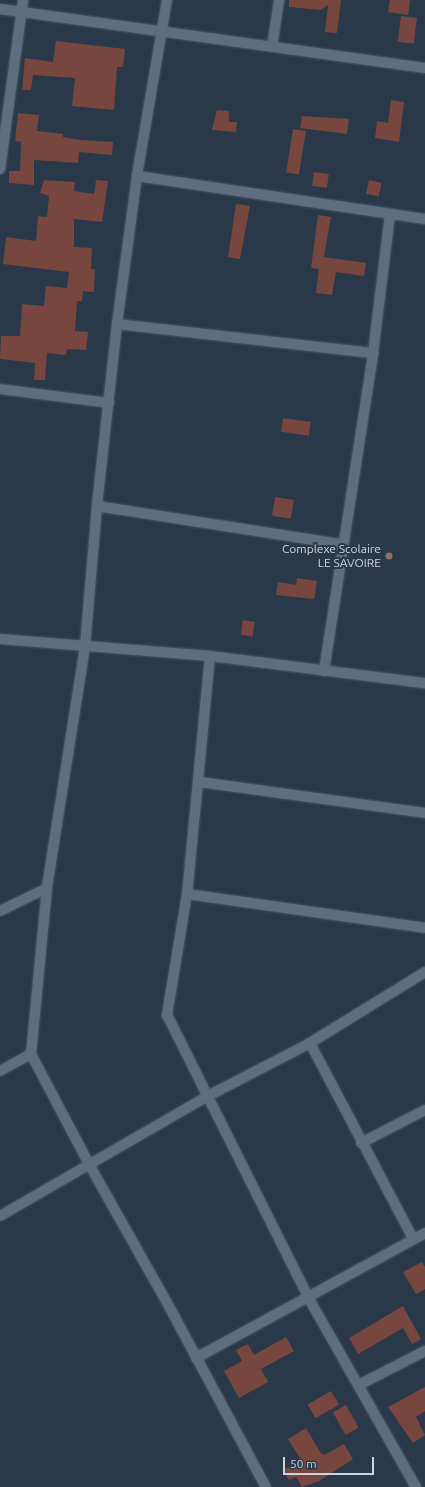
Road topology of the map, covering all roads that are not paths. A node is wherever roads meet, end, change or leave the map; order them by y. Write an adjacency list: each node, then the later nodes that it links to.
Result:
1 (23, 0): 5 (street)
2 (167, 0): 6 (street)
3 (279, 0): 7 (street)
4 (0, 9): 5 (street)
5 (21, 12): 6 (street); 9 (street)
6 (162, 32): 7 (street); 10 (street)
7 (272, 47): 8 (street)
8 (425, 68)
9 (0, 168)
10 (137, 176): 11 (street); 13 (street)
11 (390, 214): 12 (street); 14 (street)
12 (425, 219)
13 (117, 324): 14 (street); 16 (street)
14 (373, 353): 18 (street)
15 (0, 389): 16 (street)
16 (109, 403): 17 (street)
17 (96, 506): 18 (street); 20 (street)
18 (341, 544): 22 (street)
19 (0, 638): 20 (street)
20 (85, 647): 21 (street); 26 (street)
21 (210, 656): 22 (street); 24 (street)
22 (324, 671): 23 (street)
23 (425, 683)
24 (200, 782): 25 (street); 27 (street)
25 (425, 813)
26 (47, 888): 28 (street); 32 (street)
27 (188, 894): 29 (street); 34 (street)
28 (0, 911)
29 (425, 928)
30 (425, 972): 31 (street)
31 (310, 1043): 34 (street); 36 (street)
32 (32, 1054): 33 (street); 37 (street)
33 (0, 1071)
34 (206, 1097): 37 (street); 41 (street)
35 (425, 1110): 36 (street)
36 (362, 1143): 40 (street)
37 (90, 1166): 38 (street); 43 (street)
38 (0, 1216)
39 (425, 1233): 40 (street)
40 (413, 1238): 41 (street)
41 (308, 1297): 43 (street); 44 (street)
42 (425, 1351): 44 (street)
43 (196, 1358): 46 (street)
44 (360, 1385): 47 (street)
45 (425, 1485): 48 (street)
46 (266, 1487)
47 (416, 1487)
48 (422, 1487)

